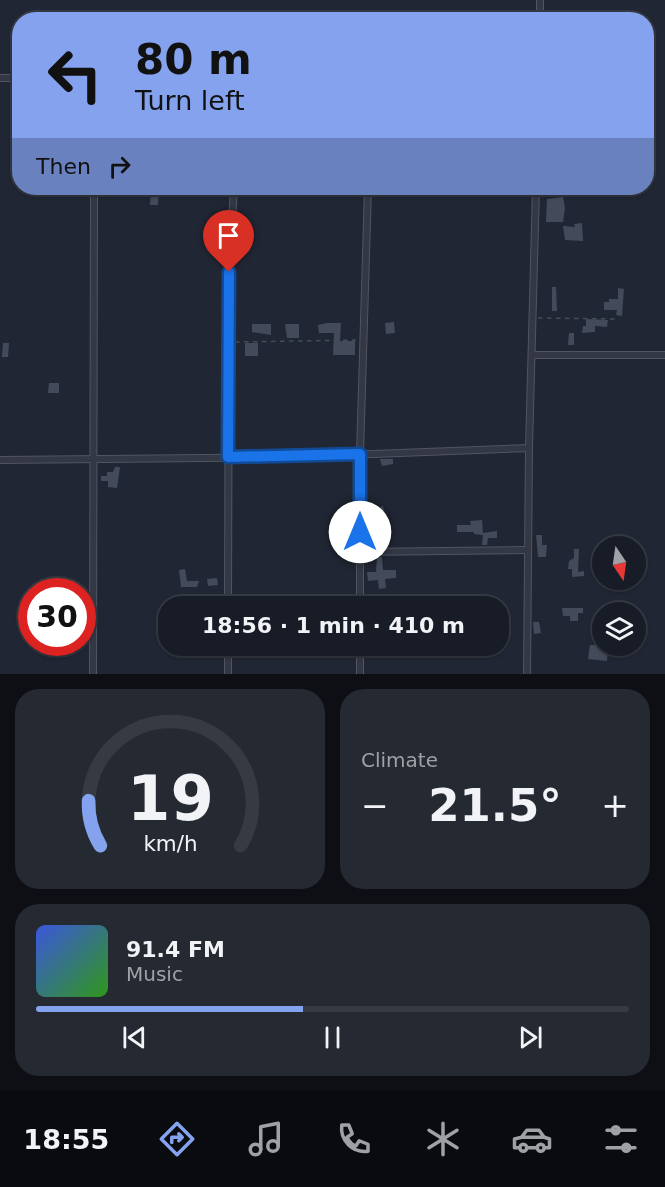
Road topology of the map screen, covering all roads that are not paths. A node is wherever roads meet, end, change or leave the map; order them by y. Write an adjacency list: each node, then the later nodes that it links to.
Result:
1 (94, 195): 10 (street)
2 (234, 195): 9 (street)
3 (368, 195): 8 (street)
4 (536, 195): 6 (street)
5 (665, 354): 6 (street)
6 (533, 355): 7 (street)
7 (529, 448): 8 (street); 12 (street)
8 (360, 454): 9 (street); 13 (street)
9 (228, 457): 10 (street); 14 (street)
10 (92, 459): 11 (street); 18 (street)
11 (0, 460)
12 (528, 550): 13 (street); 21 (street)
13 (360, 552): 15 (street)
14 (228, 596)
15 (360, 596)
16 (228, 656): 19 (street)
17 (360, 656): 20 (street)
18 (93, 674)
19 (228, 674)
20 (360, 674)
21 (527, 674)

